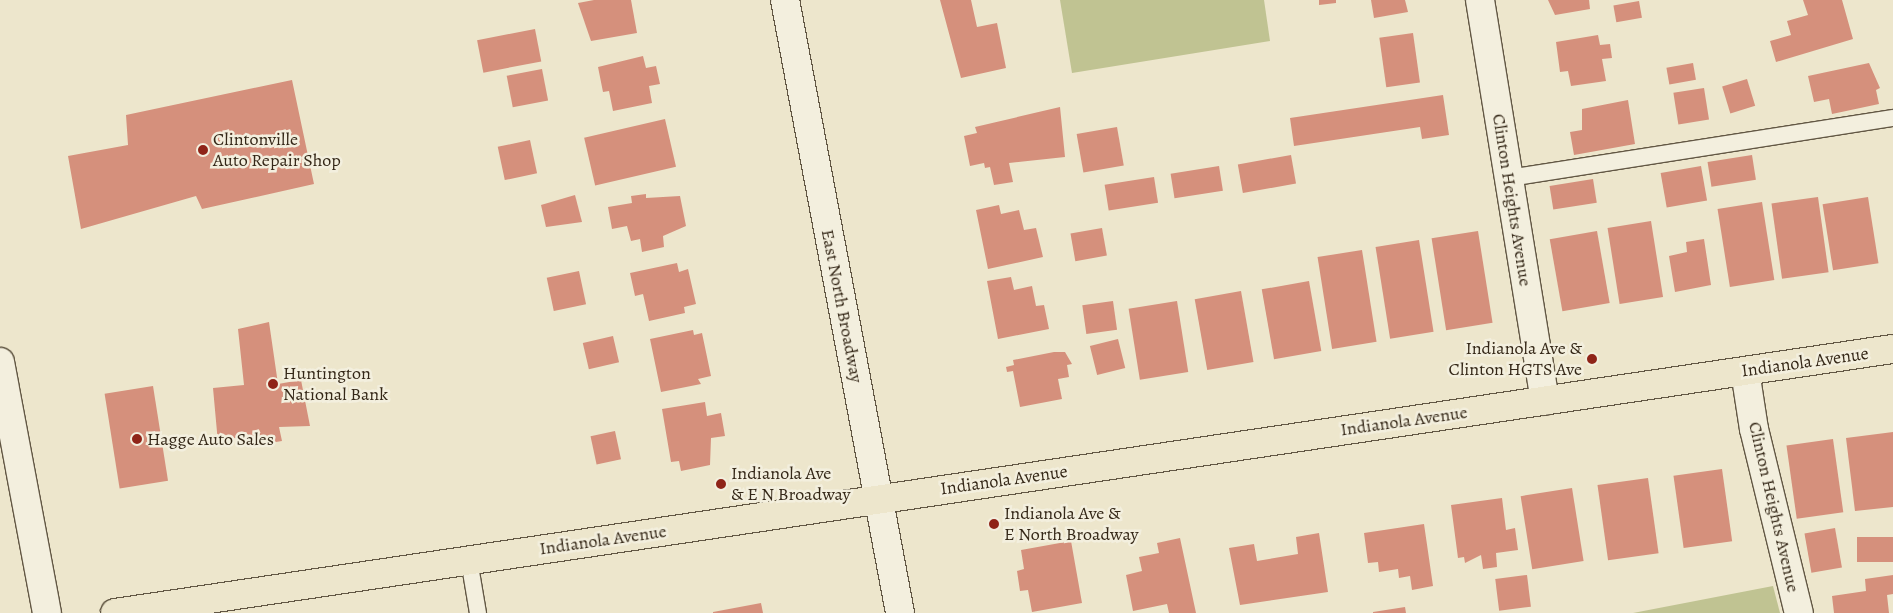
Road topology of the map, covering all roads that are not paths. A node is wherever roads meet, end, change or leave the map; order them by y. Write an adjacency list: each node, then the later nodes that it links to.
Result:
1 (785, 0): 9 (street, East North Broadway)
2 (1480, 0): 4 (street, Clinton Heights Avenue)
3 (1893, 118): 4 (lane)
4 (1509, 178): 8 (street, Clinton Heights Avenue)
5 (1893, 350): 7 (main road, Indianola Avenue)
6 (0, 362): 11 (street)
7 (1745, 371): 8 (main road, Indianola Avenue); 15 (street, Clinton Heights Avenue)
8 (1545, 401): 9 (main road, Indianola Avenue)
9 (878, 499): 10 (main road, Indianola Avenue); 14 (street, East North Broadway)
10 (469, 560): 12 (main road, Indianola Avenue); 13 (lane)
11 (47, 613)
12 (115, 613)
13 (478, 613)
14 (900, 613)
15 (1799, 613)

